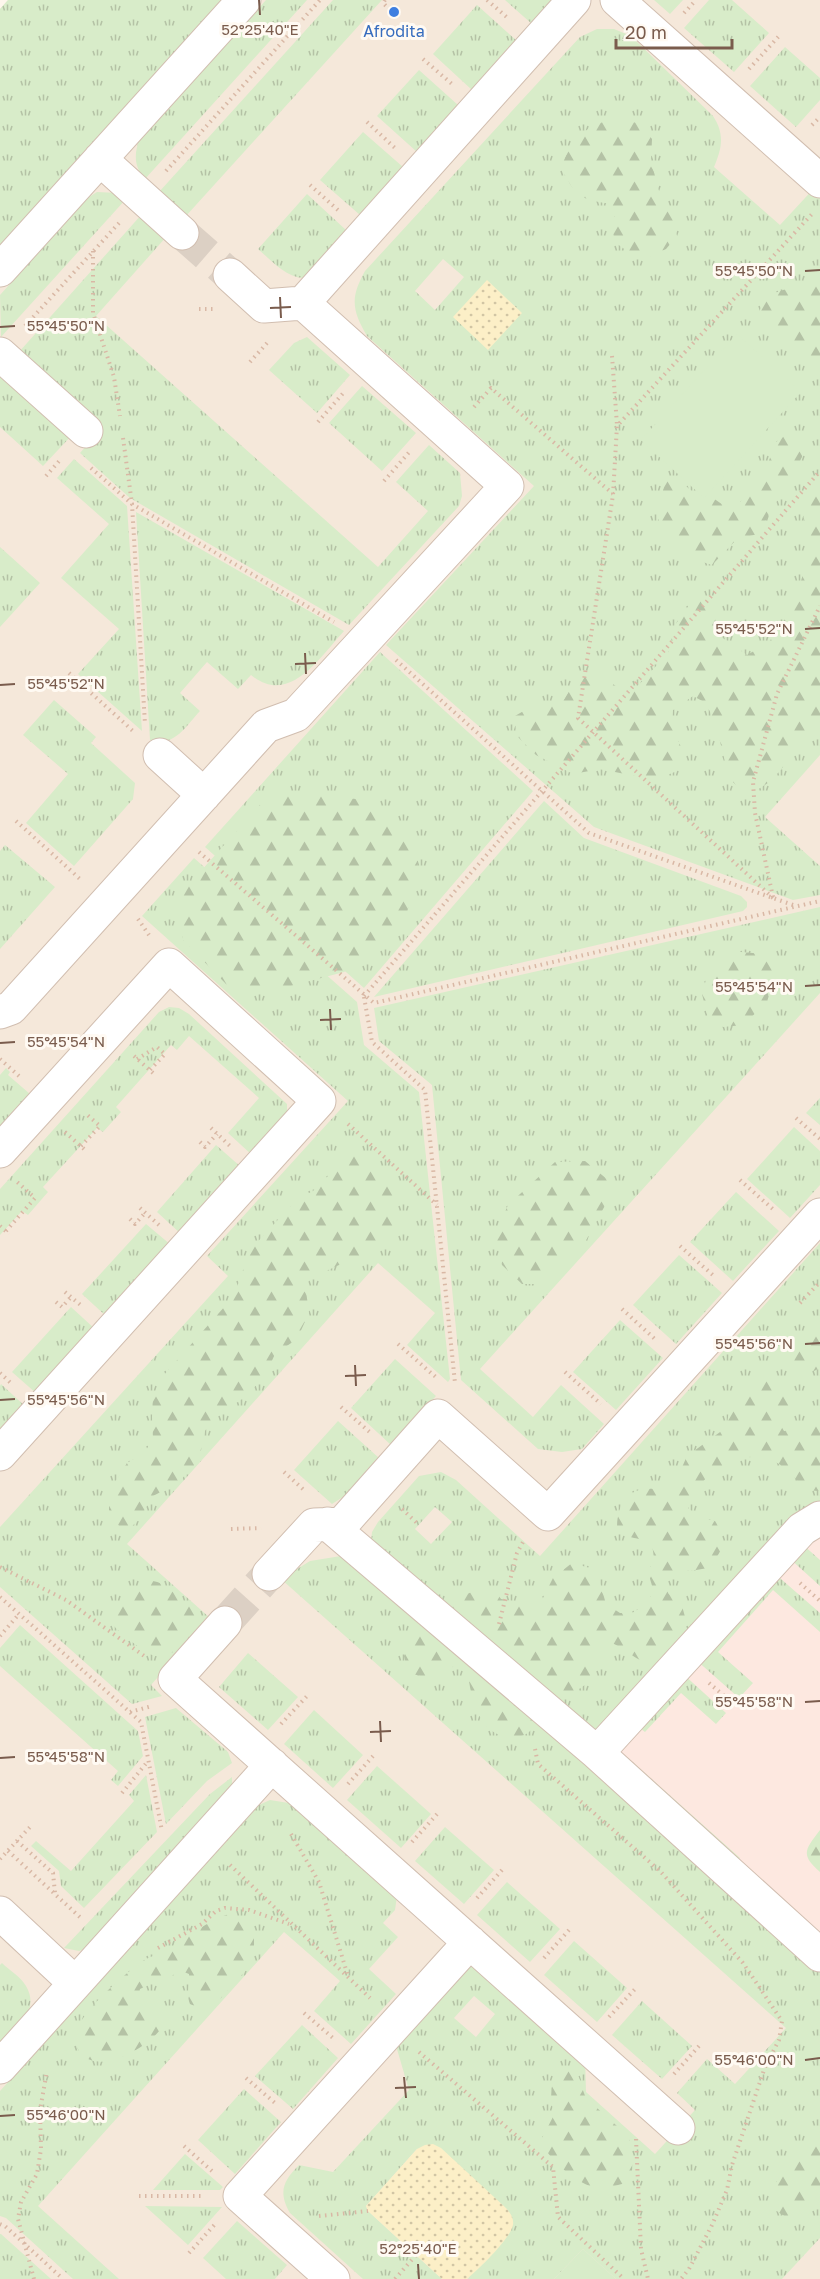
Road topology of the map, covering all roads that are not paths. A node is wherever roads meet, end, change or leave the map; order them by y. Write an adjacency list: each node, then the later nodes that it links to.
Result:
1 (244, 0): 4 (street)
2 (574, 0): 9 (street)
3 (617, 0): 5 (street)
4 (100, 159): 6 (street); 7 (street)
5 (819, 194)
6 (183, 233)
7 (0, 270)
8 (230, 275): 9 (street)
9 (303, 303): 13 (street)
10 (0, 354): 11 (street)
11 (86, 431)
12 (153, 749): 13 (street)
13 (204, 795): 14 (street)
14 (0, 1012)
15 (4, 1163): 17 (street)
16 (811, 1225): 19 (street)
17 (0, 1454)
18 (820, 1518): 22 (street)
19 (328, 1524): 20 (street); 22 (street)
20 (269, 1574)
21 (225, 1623): 23 (street)
22 (597, 1753): 26 (street)
23 (272, 1765): 25 (street); 27 (street)
24 (0, 1913): 27 (street)
25 (470, 1942): 29 (street); 30 (street)
26 (820, 1954)
27 (75, 1983): 28 (street)
28 (0, 2067)
29 (678, 2128)
30 (333, 2279)

